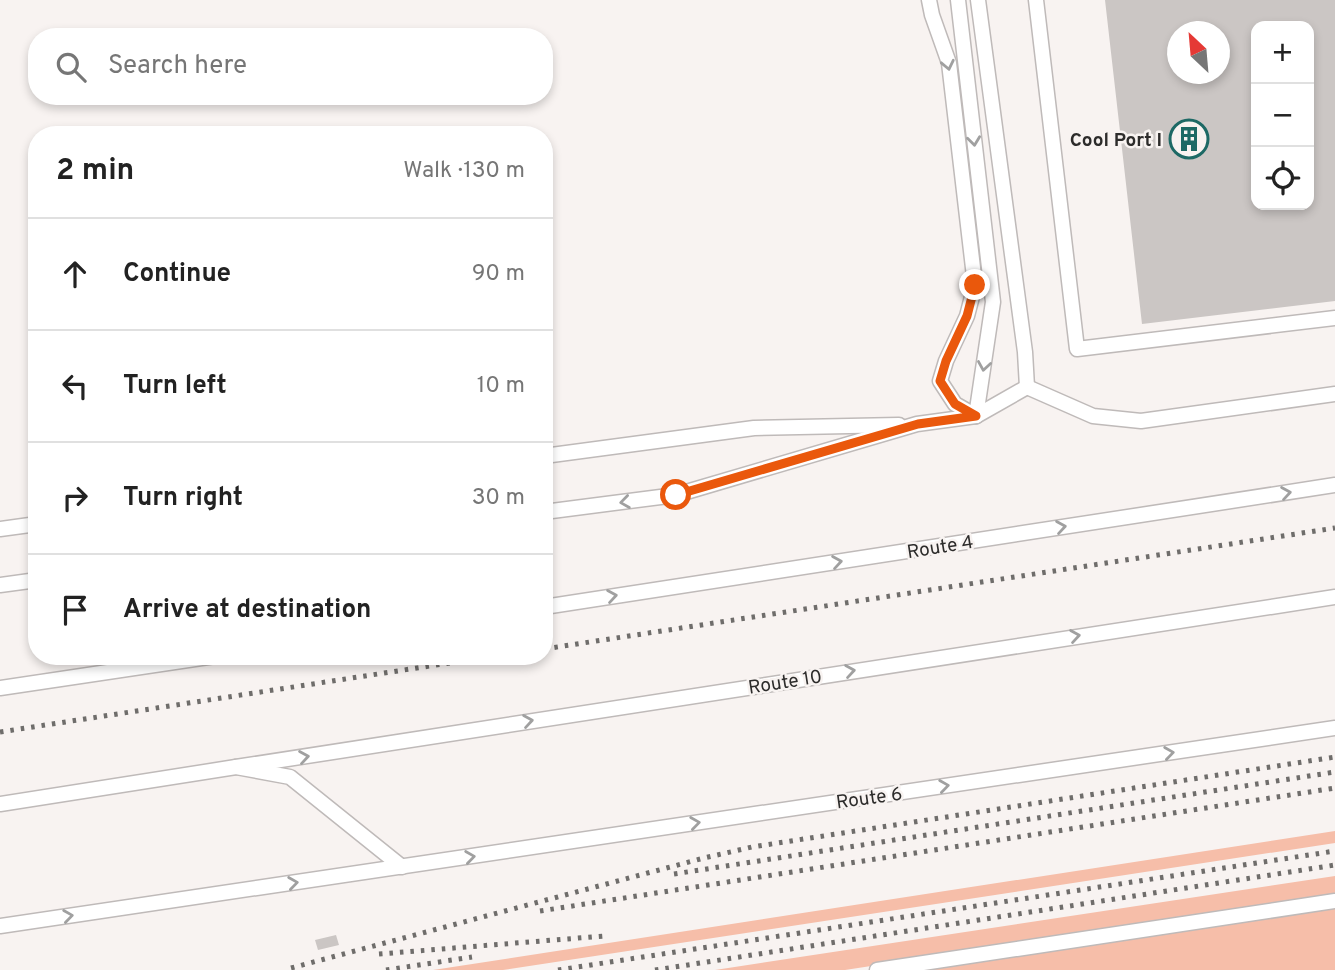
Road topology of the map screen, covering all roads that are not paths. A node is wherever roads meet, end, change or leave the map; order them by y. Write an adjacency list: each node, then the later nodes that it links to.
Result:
1 (929, 0): 8 (lane, one-way to 8)
2 (958, 0): 8 (lane, one-way to 8)
3 (978, 0): 6 (lane)
4 (1039, 3): 5 (lane)
5 (1335, 318)
6 (1027, 387): 7 (lane); 8 (lane)
7 (1335, 394)
8 (976, 416): 9 (lane)
9 (918, 424): 10 (lane); 12 (lane, one-way to 12)
10 (553, 455)
11 (1335, 485): 18 (lane, Route 4, one-way to 11)
12 (553, 511)
13 (28, 525): 14 (lane)
14 (0, 529)
15 (28, 581): 16 (lane)
16 (0, 585)
17 (1335, 597): 22 (lane, Route 10, one-way to 17)
18 (553, 606)
19 (155, 665): 20 (lane)
20 (0, 688)
21 (1335, 728): 24 (lane, Route 6, one-way to 21)
22 (236, 767): 23 (lane, Route 10); 24 (lane)
23 (0, 804)
24 (402, 867): 26 (lane, Route 6, one-way to 24)
25 (1335, 901): 27 (lane)
26 (0, 926)
27 (877, 970)

